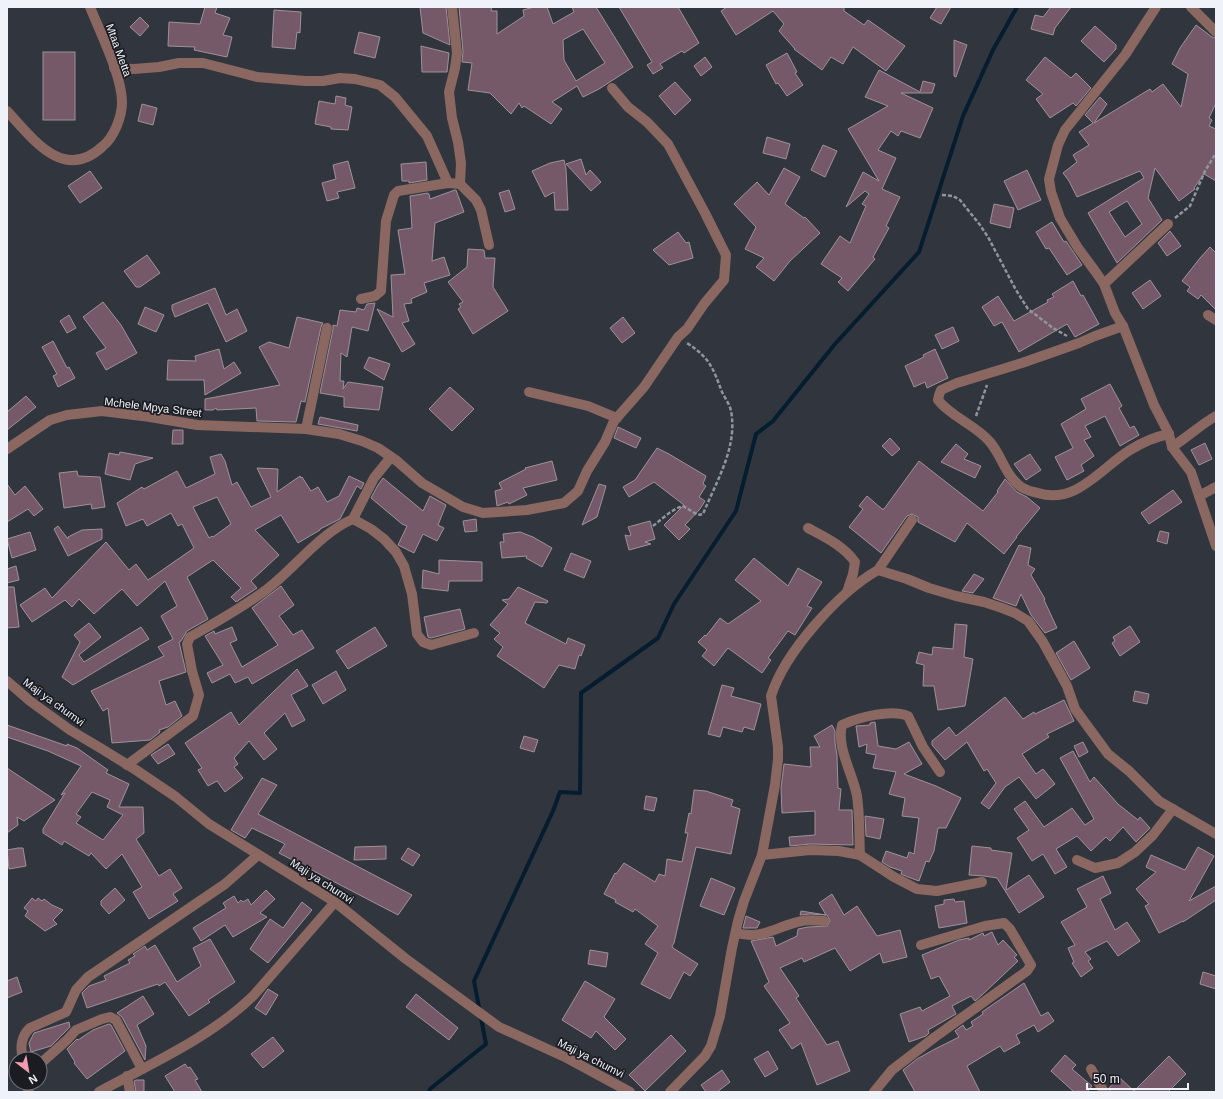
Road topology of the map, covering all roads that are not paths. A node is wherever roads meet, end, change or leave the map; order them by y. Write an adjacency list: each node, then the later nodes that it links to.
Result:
1 (90, 7): 6 (street, Mtaa Metta)
2 (452, 7): 10 (street)
3 (1156, 7): 13 (street)
4 (1191, 7): 5 (street)
5 (1216, 32)
6 (114, 68): 8 (street, Mtaa Metta); 9 (street)
7 (612, 88): 19 (street)
8 (7, 111)
9 (448, 183): 10 (street); 14 (street)
10 (460, 184): 12 (street)
11 (1168, 224): 13 (street)
12 (489, 245)
13 (1104, 284): 15 (street)
14 (361, 298)
15 (1123, 326): 21 (street); 21 (street)
16 (327, 328): 20 (street)
17 (529, 392): 19 (street)
18 (1216, 416): 22 (street)
19 (617, 418): 24 (street, Mchele Mpya Street)
20 (306, 429): 23 (street, Mchele Mpya Street); 24 (street, Mchele Mpya Street)
21 (1169, 434): 22 (street)
22 (1172, 447): 26 (street)
23 (7, 449)
24 (391, 457): 27 (street)
25 (1216, 487): 26 (street)
26 (1199, 496): 30 (street)
27 (353, 519): 33 (street); 35 (street)
28 (912, 520): 31 (street)
29 (808, 528): 32 (street)
30 (1216, 546)
31 (878, 570): 32 (street); 37 (street)
32 (847, 592): 40 (street)
33 (474, 633)
34 (7, 681): 35 (street, Maji ya chumvi)
35 (127, 765): 39 (street, Maji ya chumvi)
36 (940, 772): 41 (street)
37 (1173, 809): 38 (street); 42 (street)
38 (1216, 834)
39 (258, 854): 44 (street, Maji ya chumvi); 48 (street)
40 (762, 855): 41 (street); 46 (street)
41 (860, 855): 43 (street)
42 (1077, 860)
43 (982, 882)
44 (335, 902): 50 (street); 55 (street, Maji ya chumvi)
45 (824, 921): 46 (street)
46 (736, 932): 56 (street)
47 (921, 945): 57 (street)
48 (22, 1051)
49 (48, 1057): 50 (street)
50 (142, 1069): 52 (street)
51 (1090, 1069): 58 (street)
52 (127, 1076): 53 (street); 54 (street)
53 (99, 1092)
54 (130, 1092)
55 (630, 1092)
56 (670, 1092)
57 (874, 1092)
58 (1104, 1092)

